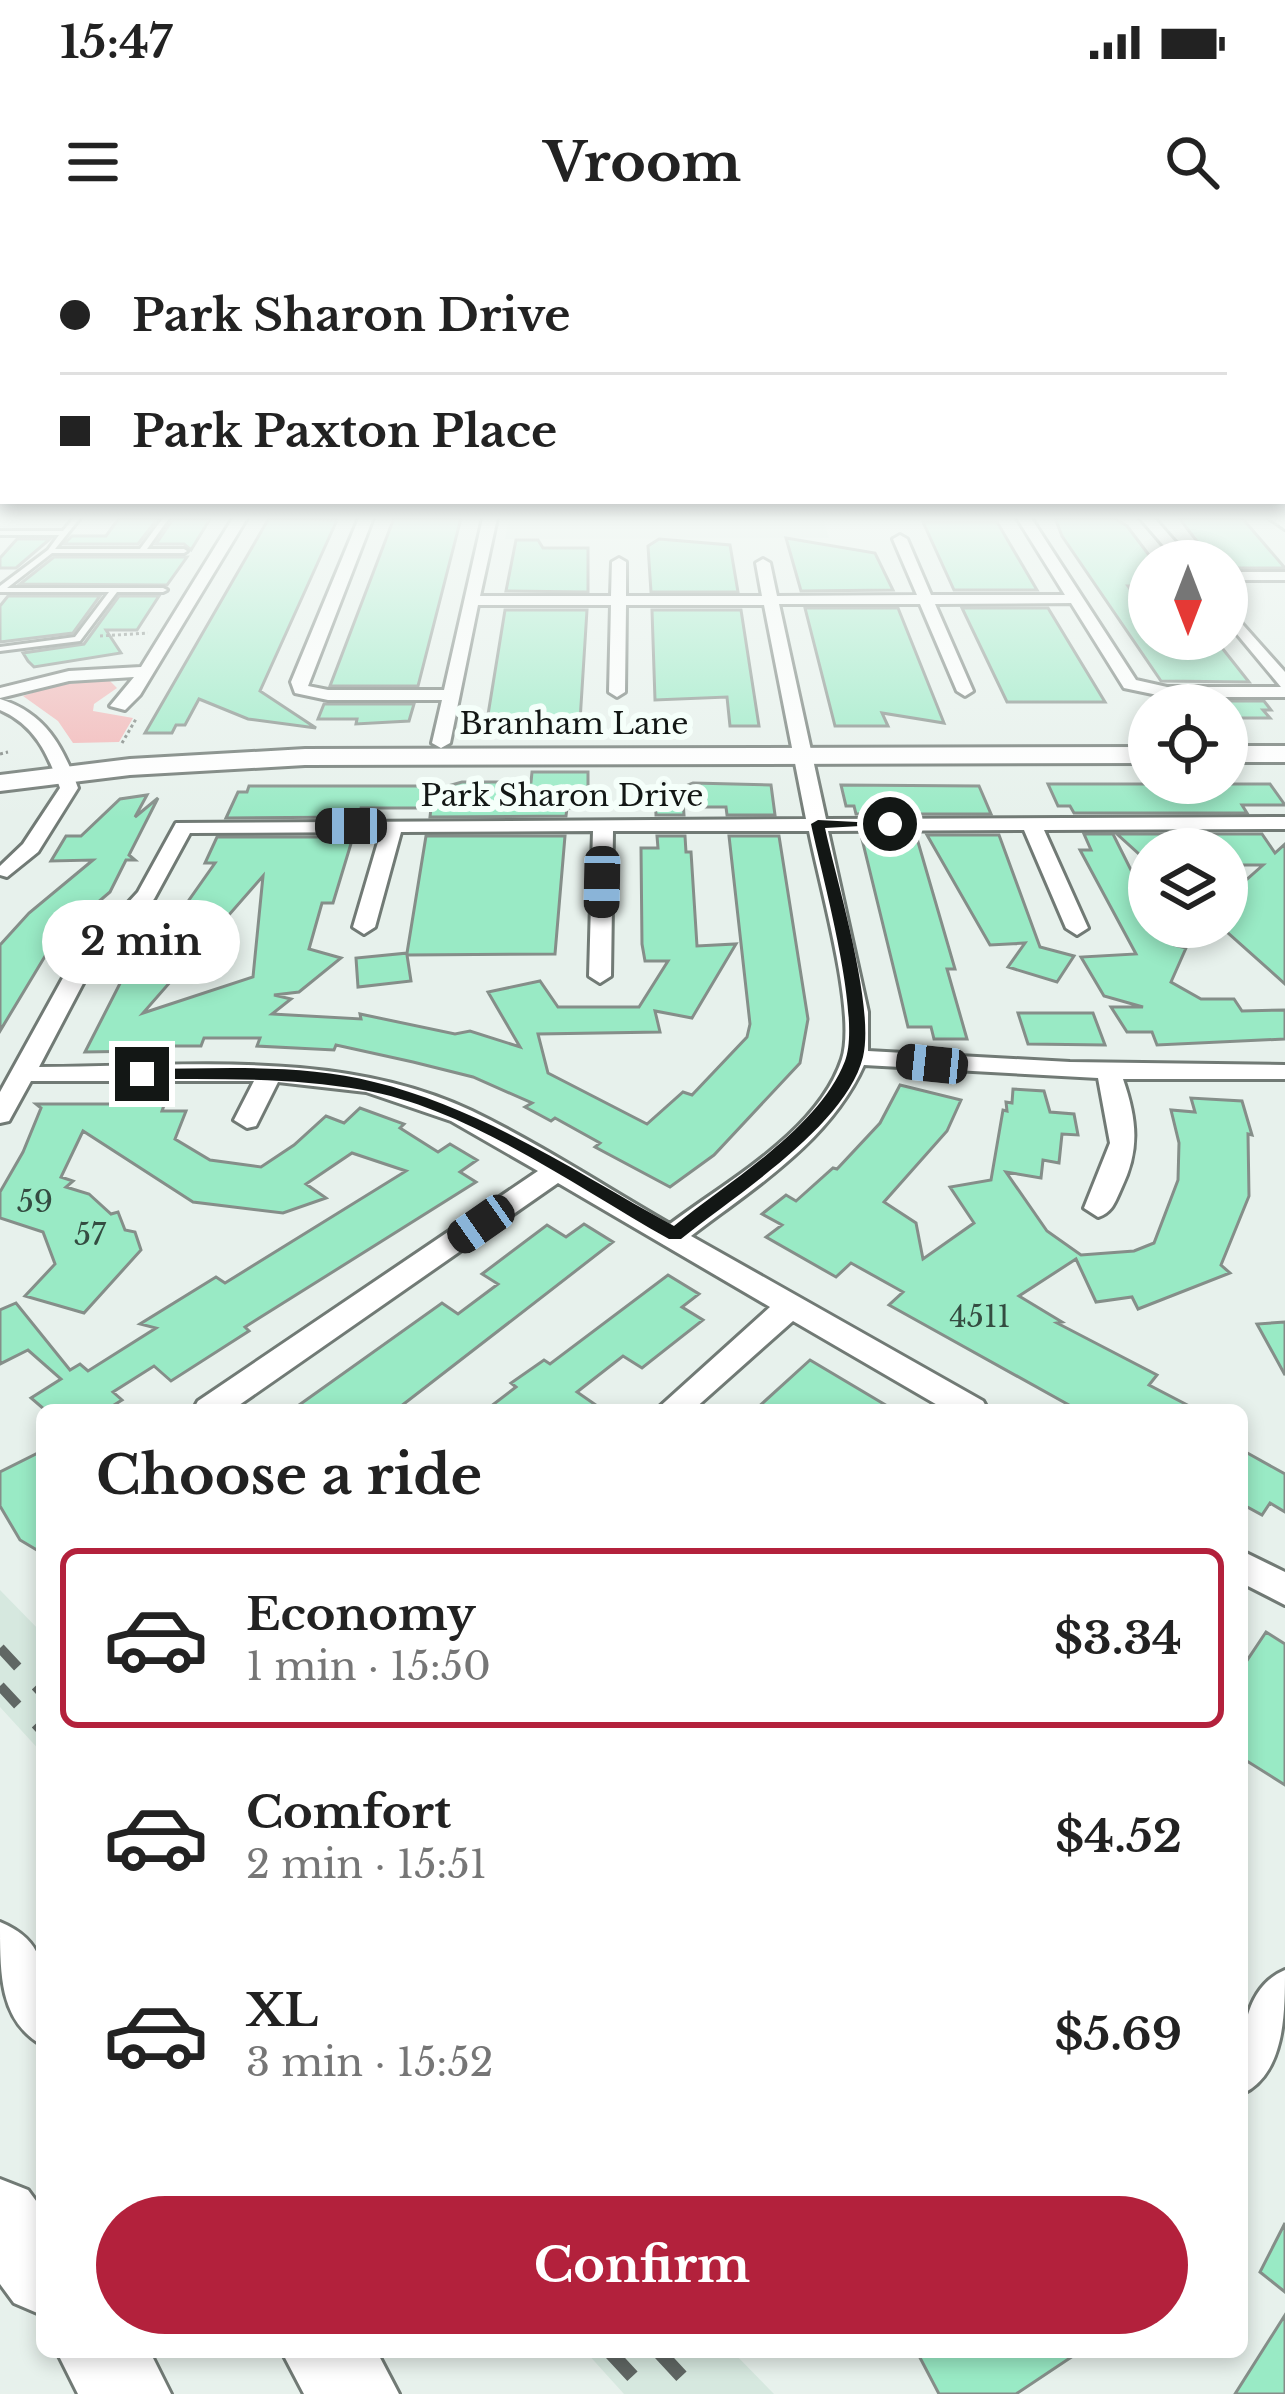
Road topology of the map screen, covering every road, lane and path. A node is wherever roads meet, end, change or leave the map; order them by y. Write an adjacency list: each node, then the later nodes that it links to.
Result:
1 (93, 619): 10 (lane)
2 (178, 619): 13 (street)
3 (324, 619): 18 (street)
4 (469, 619): 18 (street)
5 (619, 619): 16 (street)
6 (775, 619): 27 (street)
7 (934, 619): 15 (street)
8 (1086, 619): 14 (street)
9 (148, 633): 10 (path)
10 (80, 636): 12 (lane)
11 (1248, 640): 14 (street)
12 (0, 649)
13 (145, 672): 17 (street); 20 (street)
14 (1285, 688)
15 (965, 691)
16 (617, 692)
17 (0, 693)
18 (454, 695): 26 (street)
19 (0, 704): 33 (street)
20 (119, 706)
21 (142, 708): 25 (path)
22 (1128, 741): 27 (main road, Branham Lane)
23 (1248, 741): 24 (main road)
24 (1285, 741)
25 (122, 743)
26 (441, 743): 27 (main road, Branham Lane); 33 (main road, Branham Lane)
27 (802, 749): 31 (main road, Branham Lane); 33 (main road, Branham Lane); 36 (street)
28 (0, 754): 32 (path)
29 (1248, 754): 30 (main road)
30 (1285, 754)
31 (1128, 755)
32 (4, 761): 33 (main road, Branham Lane)
33 (63, 768): 34 (main road, Branham Lane); 40 (street)
34 (0, 783)
35 (1285, 823): 37 (street, Park Sharon Drive)
36 (818, 824): 37 (street, Park Sharon Drive); 38 (street, Park Sharon Drive); 44 (street)
37 (1031, 824): 42 (street)
38 (603, 825): 39 (street, Park Sharon Drive); 43 (street)
39 (393, 826): 41 (street); 46 (street, Park Sharon Drive)
40 (2, 873)
41 (364, 927)
42 (1077, 928)
43 (600, 976)
44 (855, 1057): 48 (street); 53 (street)
45 (1285, 1072): 48 (street)
46 (22, 1074): 47 (street); 49 (street, Park Sharon Drive)
47 (270, 1074): 50 (street); 51 (street)
48 (1109, 1075): 52 (street)
49 (0, 1115)
50 (247, 1120)
51 (558, 1171): 53 (street); 55 (street)
52 (1098, 1208)
53 (675, 1234): 54 (street)
54 (793, 1304): 56 (street); 57 (street)
55 (218, 1404)
56 (678, 1404)
57 (962, 1404)
58 (1248, 1569): 59 (street)
59 (1285, 1590)
60 (0, 1957): 62 (main road)
61 (1285, 1992): 63 (street)
62 (36, 2002)
63 (1248, 2060)
64 (0, 2218): 65 (main road)
65 (36, 2267)
66 (102, 2358): 68 (main road)
67 (328, 2358): 69 (main road)
68 (129, 2394)
69 (357, 2394)

